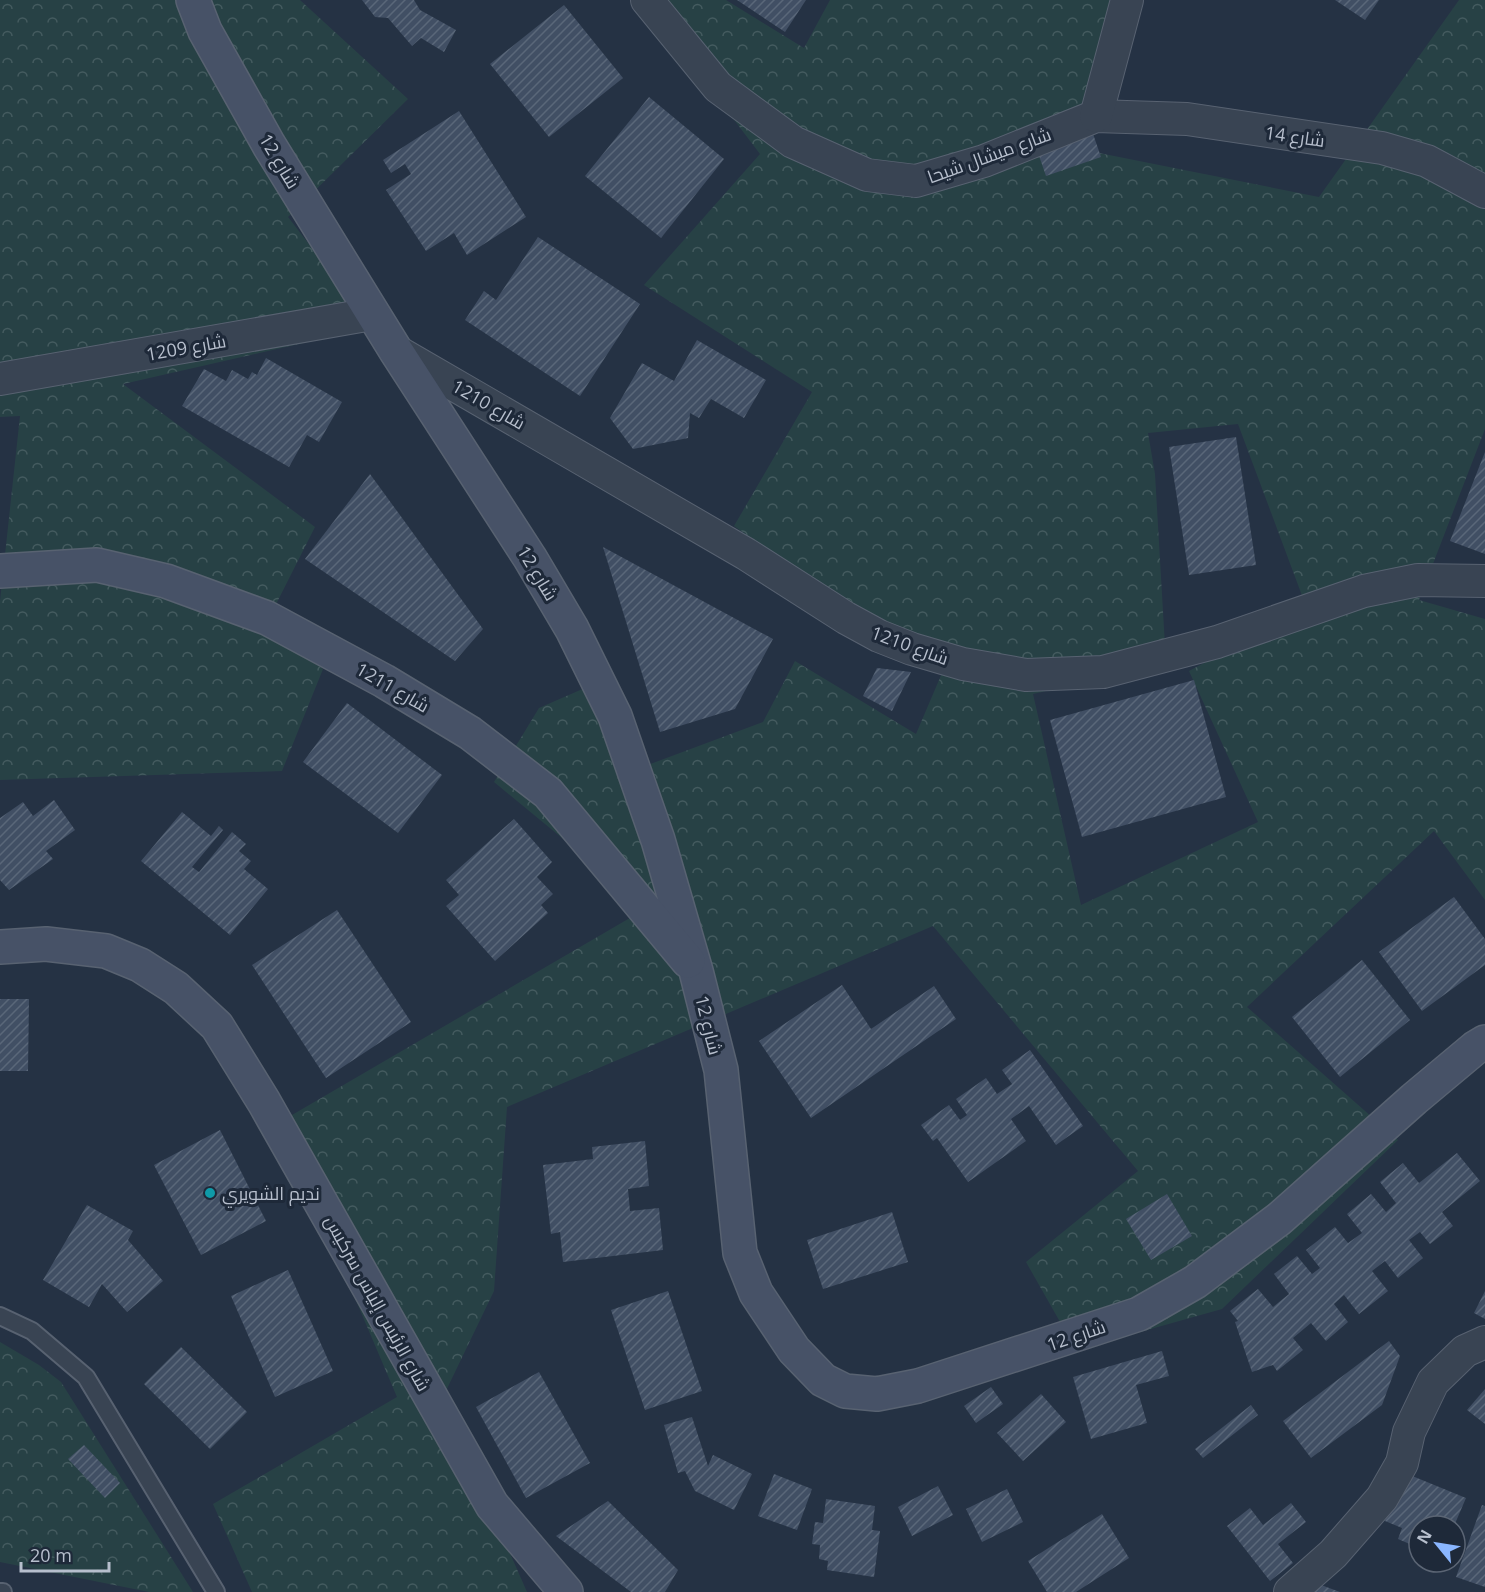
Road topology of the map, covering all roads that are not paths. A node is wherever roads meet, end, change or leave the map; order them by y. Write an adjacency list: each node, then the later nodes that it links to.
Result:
1 (193, 0): 6 (main road, شارع 12)
2 (647, 0): 4 (street, شارع ميشال شيحا)
3 (1127, 0): 4 (street)
4 (1096, 116): 5 (street, شارع 14)
5 (1485, 192)
6 (372, 314): 7 (main road, شارع 12); 8 (street, شارع 1209)
7 (396, 351): 10 (street, شارع 1210); 12 (main road, شارع 12)
8 (0, 379)
9 (0, 571): 12 (main road, شارع 1211)
10 (1485, 581)
11 (0, 947): 17 (main road, شارع الرئيس إلياس سركيس)
12 (696, 971): 13 (main road, شارع 12)
13 (1485, 1042)
14 (0, 1316): 16 (lane)
15 (1485, 1342): 18 (street)
16 (216, 1592)
17 (566, 1592)
18 (1290, 1592)

